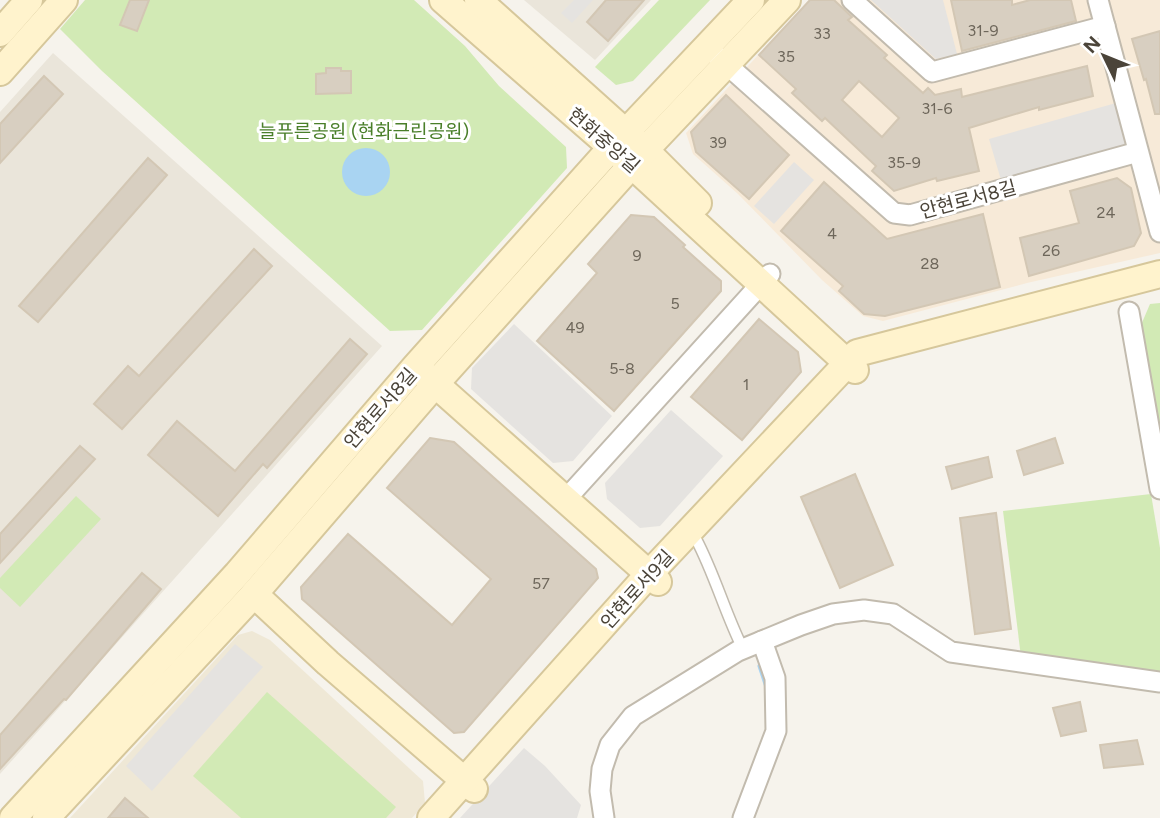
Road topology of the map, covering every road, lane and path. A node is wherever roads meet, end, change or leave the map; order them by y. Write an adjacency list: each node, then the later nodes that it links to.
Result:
1 (29, 0): 10 (street)
2 (64, 0): 12 (street)
3 (443, 0): 13 (street, 현화중앙길)
4 (478, 0): 13 (street)
5 (751, 0): 11 (street, 안현로서8길)
6 (787, 0): 11 (street, 안현로서8길)
7 (852, 0): 9 (street)
8 (1098, 0): 9 (street)
9 (1105, 26): 14 (street)
10 (0, 33)
11 (715, 55): 13 (street, 안현로서8길); 14 (street, 안현로서8길)
12 (0, 72)
13 (629, 149): 17 (street, 현화중앙길); 21 (street, 안현로서8길); 22 (street, 안현로서8길)
14 (1138, 152): 15 (street)
15 (1160, 232)
16 (1160, 274): 20 (street)
17 (765, 279): 20 (street, 현화중앙길); 24 (street)
18 (1160, 284): 20 (street)
19 (1129, 312): 23 (street)
20 (856, 362): 25 (street, 안현로서9길); 26 (street, 안현로서9길)
21 (415, 367): 22 (street); 32 (street, 안현로서8길)
22 (436, 383): 24 (street); 27 (street, 안현로서8길)
23 (1160, 489)
24 (566, 499): 26 (street)
25 (696, 539): 26 (street, 안현로서9길); 29 (lane)
26 (654, 578): 31 (street, 안현로서9길)
27 (254, 594): 31 (street); 33 (street, 안현로서8길)
28 (762, 641): 29 (street); 30 (street); 37 (street)
29 (743, 649): 36 (street)
30 (1160, 682)
31 (469, 785): 34 (street, 안현로서9길); 35 (street, 안현로서9길)
32 (13, 818)
33 (46, 818)
34 (430, 818)
35 (448, 818)
36 (604, 818)
37 (743, 818)

